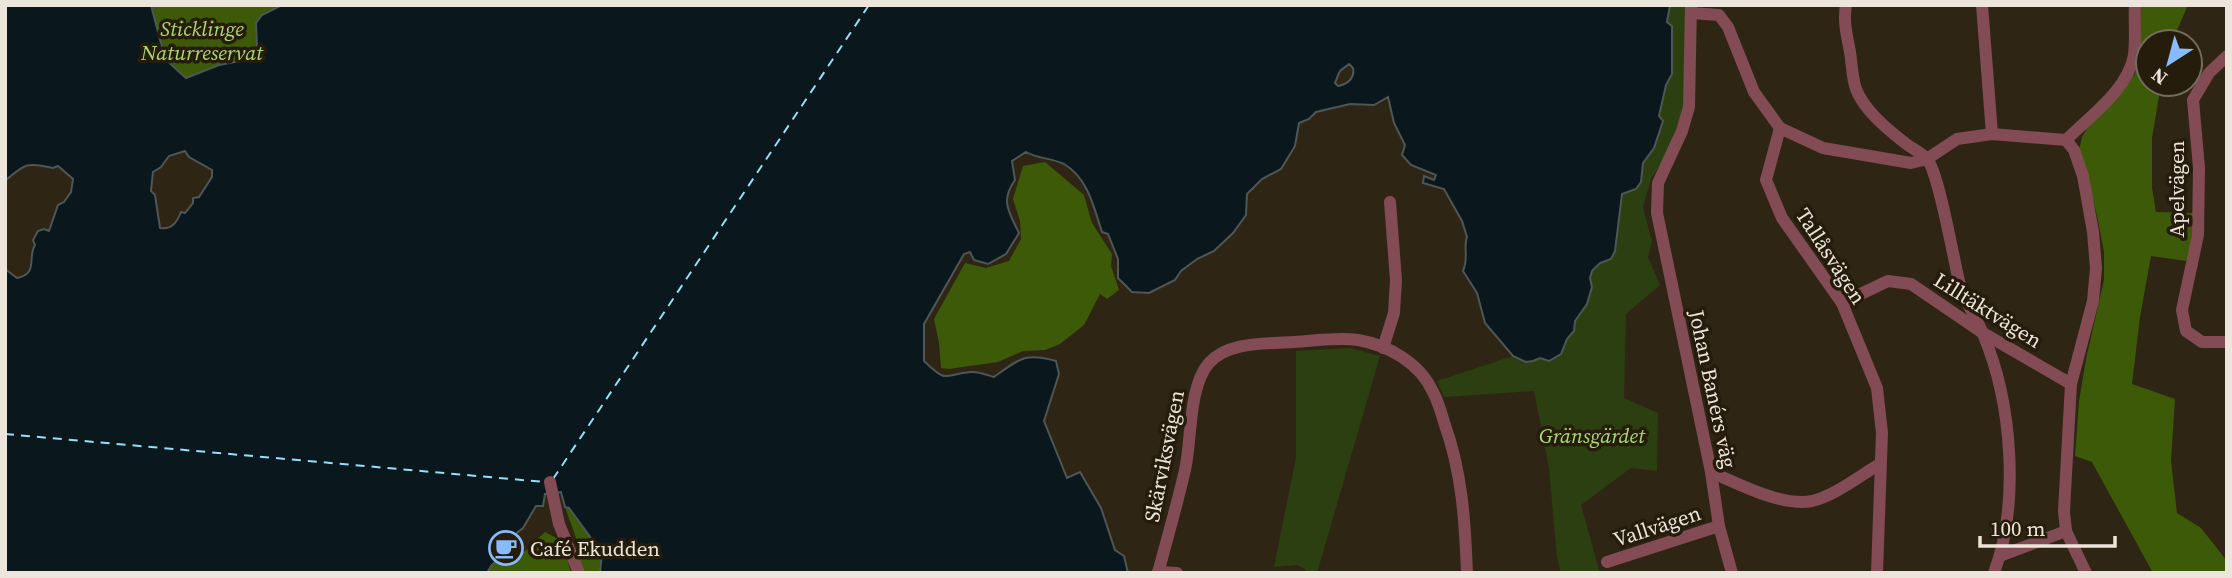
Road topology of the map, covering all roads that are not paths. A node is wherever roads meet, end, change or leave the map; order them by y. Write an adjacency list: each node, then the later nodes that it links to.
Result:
1 (1846, 5): 9 (street)
2 (1982, 5): 7 (street)
3 (2135, 5): 8 (street)
4 (1691, 9): 6 (street); 17 (street, Johan Banérs väg)
5 (2227, 56): 13 (street, Apelvägen)
6 (1780, 128): 9 (street); 11 (street, Tallåsvägen)
7 (1992, 134): 8 (street); 9 (street)
8 (2066, 140): 15 (street)
9 (1927, 159): 12 (street)
10 (1390, 202): 14 (street)
11 (1842, 303): 12 (street, Lilltäktvägen); 16 (street, Tallåsvägen)
12 (1983, 333): 15 (street, Lilltäktvägen); 21 (street)
13 (2227, 342)
14 (1383, 348): 23 (street, Skärviksvägen); 26 (street, Skärviksvägen)
15 (2071, 384): 20 (street)
16 (1880, 464): 17 (street); 28 (street, Tallåsvägen)
17 (1712, 472): 19 (street, Johan Banérs väg)
18 (550, 482): 24 (street)
19 (1719, 526): 22 (street, Vallvägen); 27 (street, Johan Banérs väg)
20 (2066, 531): 21 (street); 30 (street)
21 (2000, 556): 29 (street)
22 (1607, 562)
23 (1158, 572): 25 (street)
24 (579, 573)
25 (1177, 573)
26 (1467, 573)
27 (1732, 573)
28 (1877, 573)
29 (1994, 573)
30 (2086, 573)

